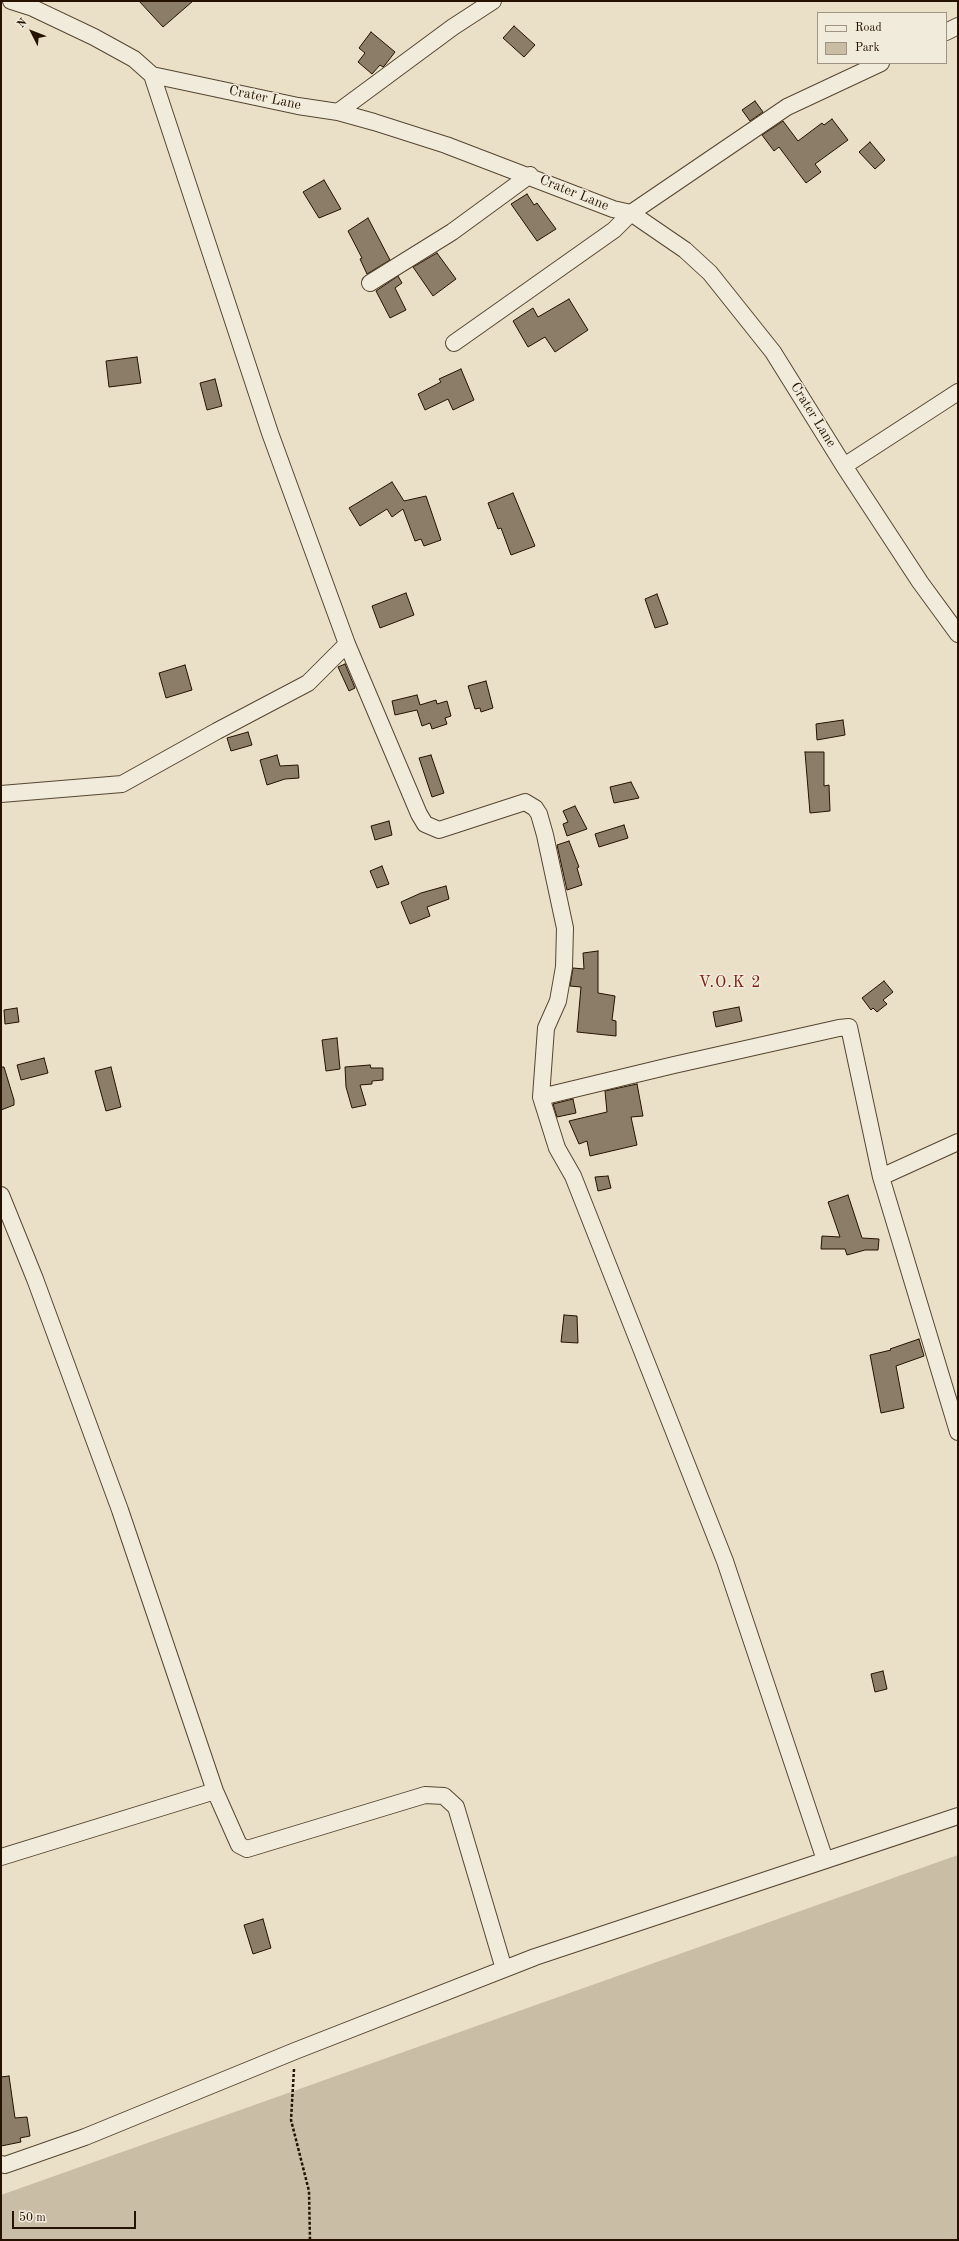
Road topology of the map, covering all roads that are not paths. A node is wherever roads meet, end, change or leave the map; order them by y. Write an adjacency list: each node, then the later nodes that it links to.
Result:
1 (11, 1): 6 (street, Crater Lane)
2 (493, 1): 7 (street)
3 (958, 26): 4 (street)
4 (947, 32)
5 (879, 64): 9 (street)
6 (152, 75): 7 (street, Crater Lane); 15 (street)
7 (338, 112): 8 (street, Crater Lane)
8 (530, 175): 9 (street, Crater Lane); 10 (street)
9 (630, 213): 11 (street); 13 (street, Crater Lane)
10 (370, 283)
11 (454, 343)
12 (958, 392): 13 (street)
13 (844, 466): 14 (street, Crater Lane)
14 (958, 634)
15 (347, 644): 16 (street); 17 (street)
16 (1, 794)
17 (541, 1097): 19 (street); 25 (street)
18 (958, 1142): 19 (street)
19 (881, 1177): 21 (street)
20 (1, 1195): 22 (street)
21 (958, 1432)
22 (215, 1791): 24 (street); 26 (street)
23 (958, 1816): 25 (street)
24 (1, 1857)
25 (825, 1860): 26 (street)
26 (504, 1969): 27 (street)
27 (1, 2164)

